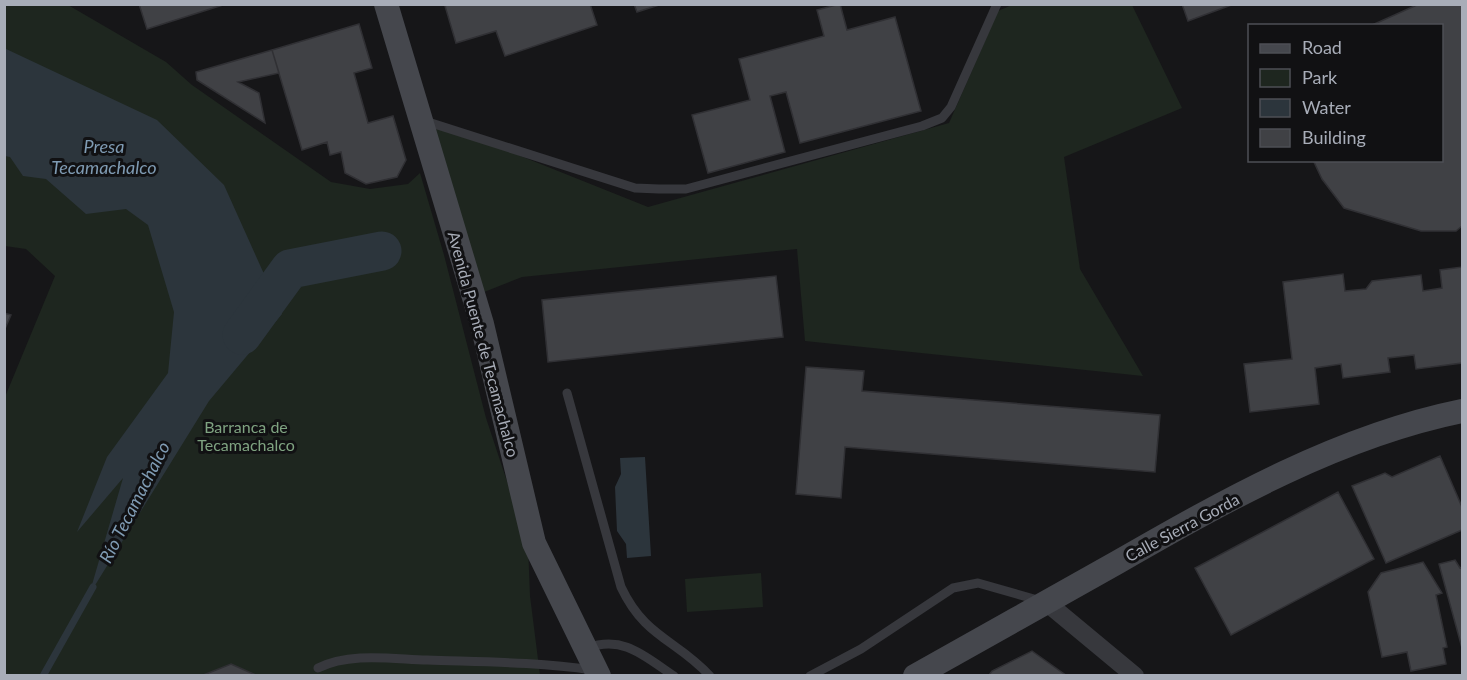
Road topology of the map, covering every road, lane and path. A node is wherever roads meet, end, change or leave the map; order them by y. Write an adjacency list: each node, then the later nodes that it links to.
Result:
1 (386, 4): 3 (main road, Avenida Puente de Tecamachalco)
2 (997, 4): 3 (lane)
3 (420, 120): 7 (main road, Avenida Puente de Tecamachalco)
4 (567, 393): 10 (lane)
5 (1462, 411): 6 (main road, Calle Sierra Gorda)
6 (1046, 602): 11 (lane); 12 (main road, Calle Sierra Gorda); 13 (street)
7 (593, 665): 8 (lane); 9 (lane)
8 (318, 668)
9 (674, 675)
10 (710, 675)
11 (810, 675)
12 (915, 675)
13 (1135, 675)

